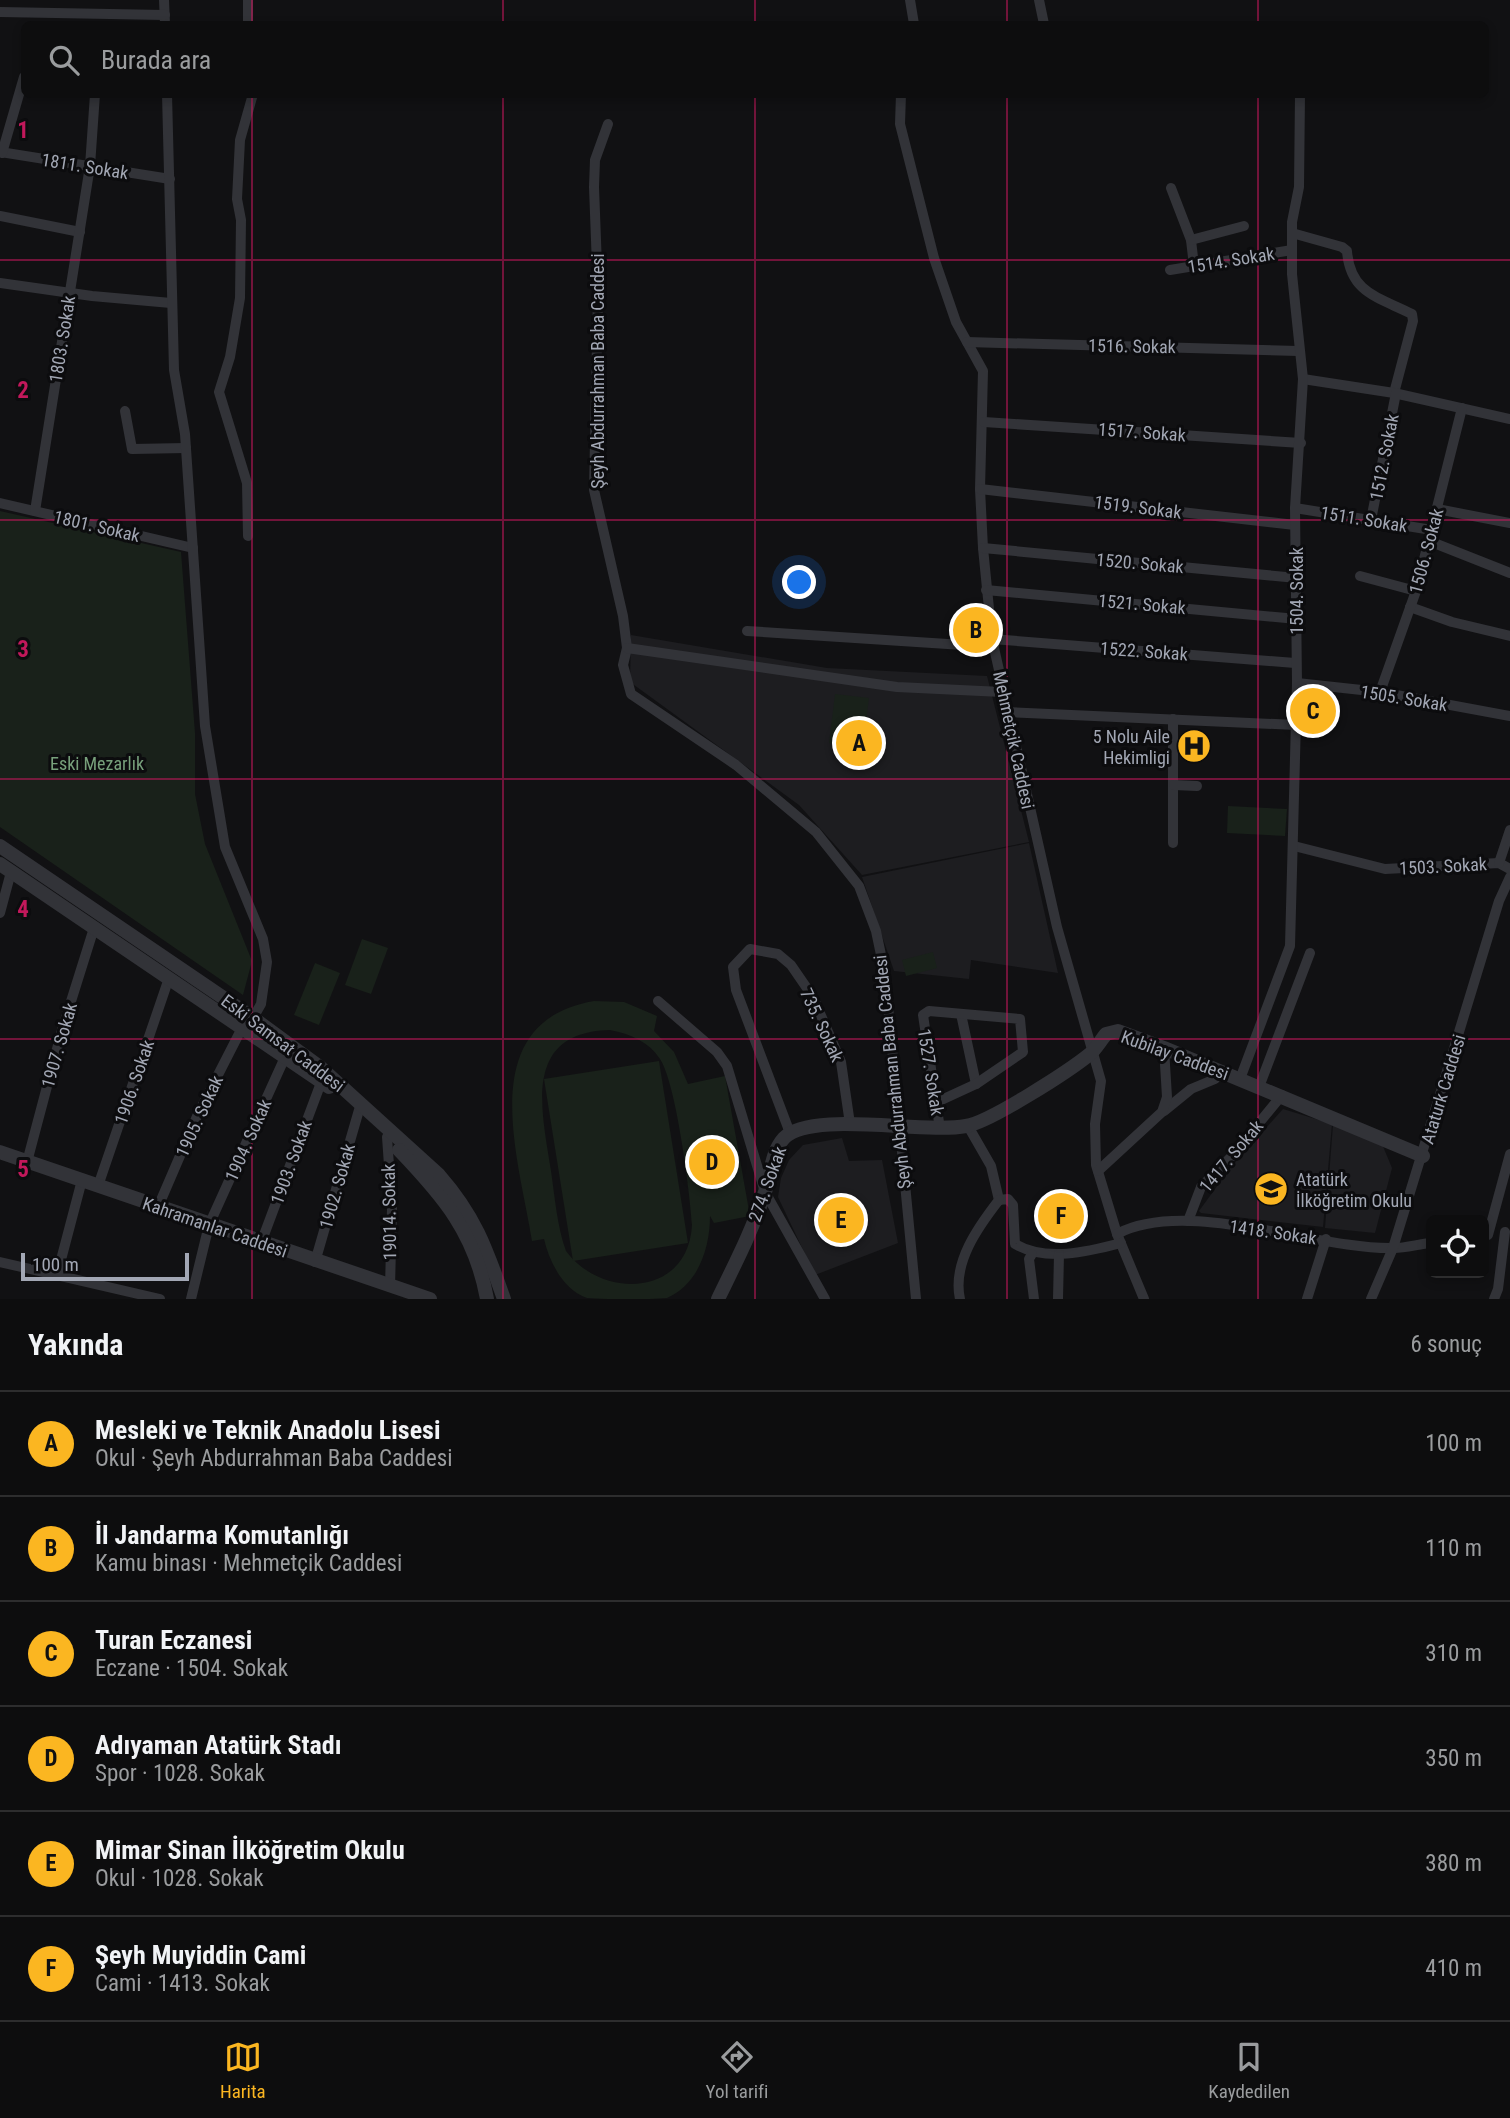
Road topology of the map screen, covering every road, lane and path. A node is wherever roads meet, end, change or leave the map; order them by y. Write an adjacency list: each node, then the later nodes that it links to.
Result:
1 (164, 0): 8 (street)
2 (248, 0): 9 (street)
3 (910, 0): 10 (street)
4 (1039, 0): 11 (street)
5 (3, 11): 6 (street)
6 (43, 19): 7 (street)
7 (104, 20): 8 (street)
8 (165, 20)
9 (248, 21)
10 (914, 21)
11 (1043, 21)
12 (21, 87): 19 (street)
13 (95, 98): 20 (street, 1803. Sokak)
14 (167, 98): 21 (street, 1905. Sokak)
15 (252, 98): 54 (street)
16 (901, 98): 35 (street, Mehmetçik Caddesi)
17 (1300, 98): 26 (street, 1504. Sokak)
18 (608, 124): 67 (street, Şeyh Abdurrahman Baba Caddesi)
19 (1, 152): 20 (street, 1811. Sokak)
20 (90, 166): 21 (street, 1811. Sokak); 25 (street, 1803. Sokak)
21 (170, 179): 34 (street, 1905. Sokak)
22 (1171, 188): 27 (street)
23 (0, 216): 25 (street)
24 (1244, 226): 27 (street)
25 (79, 232): 32 (street, 1803. Sokak)
26 (1292, 233): 28 (street, 1504. Sokak); 38 (street, 1512. Sokak)
27 (1191, 240): 29 (street)
28 (1292, 250): 29 (street, 1514. Sokak); 36 (street, 1504. Sokak)
29 (1194, 266): 30 (street, 1514. Sokak)
30 (1170, 270)
31 (1, 283): 32 (street); 33 (street)
32 (70, 291): 34 (street); 49 (street, 1803. Sokak)
33 (0, 296)
34 (171, 303): 44 (street, 1905. Sokak)
35 (967, 342): 36 (street, 1516. Sokak); 42 (street, Mehmetçik Caddesi)
36 (1298, 351): 37 (street, 1504. Sokak)
37 (1303, 379): 38 (street); 43 (street, 1504. Sokak)
38 (1395, 393): 39 (street); 50 (street, 1512. Sokak)
39 (1462, 408): 41 (street); 48 (street, 1506. Sokak)
40 (125, 411): 44 (street)
41 (1510, 419)
42 (984, 422): 43 (street, 1517. Sokak); 45 (street, Mehmetçik Caddesi)
43 (1301, 443): 47 (street, 1504. Sokak)
44 (186, 448): 55 (street, 1905. Sokak)
45 (980, 489): 52 (street, 1519. Sokak); 56 (street, Mehmetçik Caddesi)
46 (0, 503): 49 (street, 1801. Sokak)
47 (1295, 508): 50 (street, 1511. Sokak); 52 (street, 1504. Sokak)
48 (1437, 509): 51 (street); 53 (street, 1506. Sokak)
49 (34, 511): 55 (street, 1801. Sokak)
50 (1371, 520): 53 (street, 1511. Sokak)
51 (1510, 523)
52 (1295, 525): 59 (street, 1504. Sokak)
53 (1430, 535): 57 (street, 1511. Sokak); 61 (street, 1506. Sokak)
54 (248, 536)
55 (193, 548): 92 (street, 1905. Sokak)
56 (982, 548): 59 (street, 1520. Sokak); 60 (street, Mehmetçik Caddesi)
57 (1510, 573)
58 (1360, 576): 61 (street)
59 (1297, 578): 63 (street, 1504. Sokak)
60 (986, 590): 63 (street, 1521. Sokak); 66 (street, Mehmetçik Caddesi)
61 (1416, 591): 62 (street, 1506. Sokak)
62 (1410, 607): 65 (street); 71 (street, 1506. Sokak)
63 (1297, 619): 68 (street, 1504. Sokak)
64 (747, 631): 66 (street, 1522. Sokak)
65 (1510, 636)
66 (993, 643): 68 (street, 1522. Sokak); 70 (street, Mehmetçik Caddesi)
67 (627, 648): 70 (street); 107 (street, Şeyh Abdurrahman Baba Caddesi)
68 (1296, 663): 69 (street, 1504. Sokak)
69 (1297, 683): 71 (street, 1505. Sokak); 75 (street, 1504. Sokak)
70 (1002, 692): 72 (street, Mehmetçik Caddesi)
71 (1380, 692): 73 (street, 1505. Sokak)
72 (1006, 712): 74 (street); 94 (street, Mehmetçik Caddesi)
73 (1510, 716)
74 (1173, 719): 75 (street); 76 (street)
75 (1296, 725): 81 (street, 1504. Sokak)
76 (1174, 785): 77 (street); 79 (street)
77 (1197, 786)
78 (1510, 830): 82 (street)
79 (1174, 843)
80 (0, 846): 92 (street, Eski Samsat Caddesi)
81 (1294, 846): 82 (street, 1503. Sokak); 97 (street, 1504. Sokak)
82 (1499, 863): 84 (street, 1503. Sokak)
83 (6, 868): 86 (street); 87 (street, Eski Samsat Caddesi)
84 (1510, 869)
85 (1510, 877): 113 (street, Ataturk Caddesi)
86 (0, 913)
87 (94, 928): 89 (street, Eski Samsat Caddesi); 114 (street, 1907. Sokak)
88 (1310, 953): 100 (street)
89 (169, 978): 92 (street, Eski Samsat Caddesi); 117 (street, 1906. Sokak)
90 (658, 1001): 118 (street)
91 (961, 1014): 99 (street); 99 (street); 102 (street, 1527. Sokak)
92 (248, 1022): 95 (street, Eski Samsat Caddesi); 120 (street, 1905. Sokak); 142 (street, Eski Samsat Caddesi)
93 (1164, 1048): 94 (street, Kubilay Caddesi); 96 (street, Kubilay Caddesi); 104 (street)
94 (1091, 1054): 106 (street, Kubilay Caddesi); 115 (street, Mehmetçik Caddesi)
95 (286, 1055): 98 (street, Eski Samsat Caddesi); 122 (street, 1904. Sokak)
96 (1219, 1070): 97 (street, Kubilay Caddesi); 104 (street)
97 (1240, 1079): 100 (street, Kubilay Caddesi)
98 (321, 1080): 103 (street, Eski Samsat Caddesi); 128 (street, 1903. Sokak)
99 (976, 1084): 102 (street)
100 (1259, 1087): 101 (street, Kubilay Caddesi)
101 (1282, 1095): 113 (street, Kubilay Caddesi); 121 (street, 1417. Sokak)
102 (937, 1102): 108 (street, 1527. Sokak)
103 (359, 1110): 110 (street, Eski Samsat Caddesi); 134 (street, 1902. Sokak)
104 (1162, 1112): 115 (street)
105 (850, 1124): 107 (street, 274. Sokak); 109 (street, 274. Sokak); 109 (street, 735. Sokak)
106 (968, 1126): 108 (street, Kubilay Caddesi); 119 (street)
107 (899, 1128): 108 (street, Kubilay Caddesi); 145 (street, Şeyh Abdurrahman Baba Caddesi)
108 (940, 1129)
109 (790, 1133): 118 (street, 274. Sokak)
110 (387, 1137): 136 (street, 19014. Sokak); 141 (street, Eski Samsat Caddesi)
111 (0, 1152): 114 (street, Kahramanlar Caddesi)
112 (1510, 1154): 123 (street)
113 (1423, 1156): 130 (street, Ataturk Caddesi)
114 (27, 1162): 116 (street, Kahramanlar Caddesi)
115 (1098, 1171): 126 (street, Mehmetçik Caddesi)
116 (82, 1180): 117 (street, Kahramanlar Caddesi); 135 (street)
117 (98, 1186): 120 (street, Kahramanlar Caddesi)
118 (765, 1192): 143 (street, 274. Sokak); 144 (street)
119 (999, 1200): 131 (street); 146 (street)
120 (158, 1208): 122 (street, Kahramanlar Caddesi)
121 (1188, 1220): 126 (street, 1418. Sokak); 127 (street, 1418. Sokak)
122 (209, 1225): 128 (street, Kahramanlar Caddesi); 139 (street, 1904. Sokak)
123 (1489, 1225)
124 (1508, 1232): 125 (street); 152 (street)
125 (1489, 1235)
126 (1119, 1238): 132 (street, 1418. Sokak); 149 (street, Mehmetçik Caddesi)
127 (1326, 1240): 130 (street, 1418. Sokak); 150 (street)
128 (261, 1243): 134 (street, Kahramanlar Caddesi)
129 (1426, 1243): 130 (street, 1418. Sokak)
130 (1393, 1248): 151 (street, Ataturk Caddesi)
131 (1032, 1254): 132 (street, 1418. Sokak); 147 (street)
132 (1059, 1254): 148 (street)
133 (0, 1262): 135 (street)
134 (314, 1262): 136 (street, Kahramanlar Caddesi)
135 (57, 1275): 138 (street)
136 (390, 1287): 137 (street, Kahramanlar Caddesi)
137 (415, 1297): 140 (street, Kahramanlar Caddesi)
138 (160, 1299)
139 (191, 1299)
140 (430, 1299)
141 (487, 1299)
142 (504, 1299)
143 (718, 1299)
144 (825, 1299)
145 (916, 1299)
146 (960, 1299)
147 (1034, 1299)
148 (1058, 1299)
149 (1144, 1299)
150 (1307, 1299)
151 (1371, 1299)
152 (1494, 1299)

